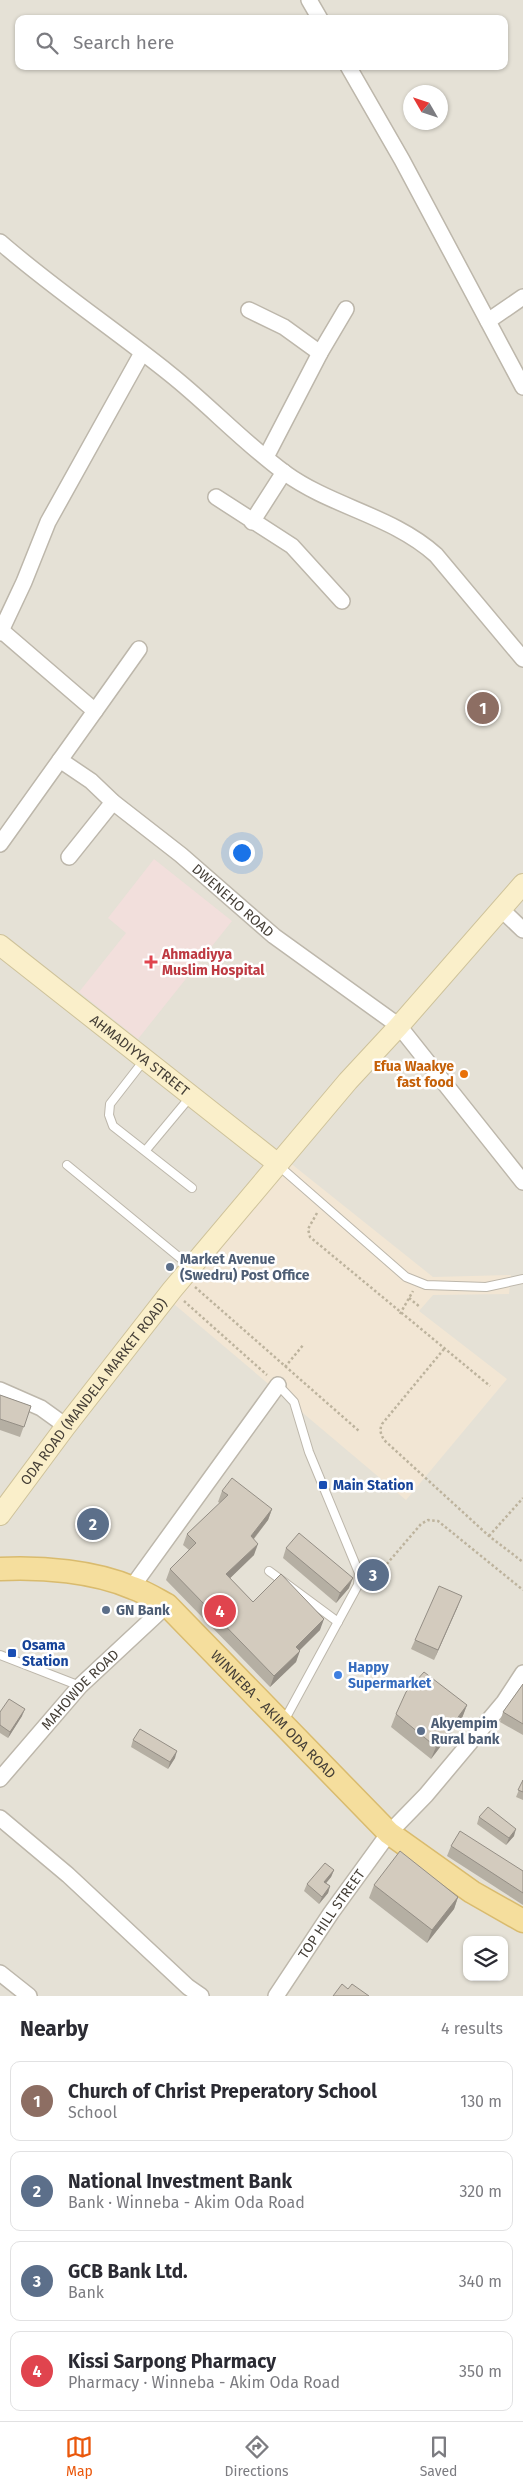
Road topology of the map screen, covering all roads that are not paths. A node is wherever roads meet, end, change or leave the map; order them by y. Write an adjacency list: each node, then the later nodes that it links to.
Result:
1 (309, 0): 2 (street)
2 (318, 15)
3 (350, 70): 8 (street)
4 (0, 242): 9 (street)
5 (523, 297): 8 (street)
6 (346, 309): 10 (street)
7 (249, 310): 10 (street)
8 (488, 321): 11 (street)
9 (142, 353): 12 (street); 17 (street)
10 (320, 353): 12 (street)
11 (523, 387)
12 (266, 457): 13 (street)
13 (284, 472): 15 (street); 19 (street)
14 (216, 497): 15 (street)
15 (252, 522): 16 (street)
16 (342, 601)
17 (1, 632): 20 (street)
18 (139, 649): 20 (street)
19 (523, 659)
20 (95, 711): 21 (street)
21 (60, 760): 22 (street, DWENEHO ROAD); 23 (street)
22 (113, 802): 24 (street); 29 (street, DWENEHO ROAD)
23 (0, 844)
24 (69, 857)
25 (523, 884): 26 (street, ODA ROAD (MANDELA MARKET ROAD))
26 (502, 910): 27 (street); 29 (street, ODA ROAD (MANDELA MARKET ROAD))
27 (523, 930)
28 (0, 946): 30 (street, AHMADIYYA STREET)
29 (400, 1026): 33 (street, ODA ROAD (MANDELA MARKET ROAD)); 35 (street, DWENEHO ROAD)
30 (145, 1059): 31 (street, AHMADIYYA STREET); 32 (lane)
31 (191, 1096): 32 (lane); 33 (street, AHMADIYYA STREET)
32 (146, 1150): 36 (lane)
33 (278, 1164): 37 (street, ODA ROAD (MANDELA MARKET ROAD)); 38 (lane)
34 (67, 1166): 37 (lane)
35 (523, 1182)
36 (192, 1188)
37 (183, 1279): 41 (street, ODA ROAD (MANDELA MARKET ROAD))
38 (523, 1279)
39 (278, 1385): 45 (street); 47 (lane)
40 (0, 1390): 41 (street)
41 (66, 1426): 42 (street, ODA ROAD (MANDELA MARKET ROAD))
42 (0, 1515)
43 (0, 1569): 45 (main road, WINNEBA - AKIM ODA ROAD)
44 (270, 1571): 47 (lane)
45 (132, 1587): 46 (main road, WINNEBA - AKIM ODA ROAD)
46 (167, 1605): 50 (street, MAHOWDE ROAD); 51 (main road, WINNEBA - AKIM ODA ROAD)
47 (338, 1622): 51 (lane)
48 (0, 1655): 50 (lane)
49 (523, 1673): 54 (street, TOP HILL STREET)
50 (80, 1686): 52 (street, MAHOWDE ROAD)
51 (283, 1722): 54 (main road, WINNEBA - AKIM ODA ROAD)
52 (0, 1779)
53 (0, 1818): 58 (street)
54 (389, 1834): 55 (main road, WINNEBA - AKIM ODA ROAD); 59 (street, TOP HILL STREET)
55 (523, 1921)
56 (0, 1973): 57 (street)
57 (29, 1996)
58 (200, 1996)
59 (276, 1996)

